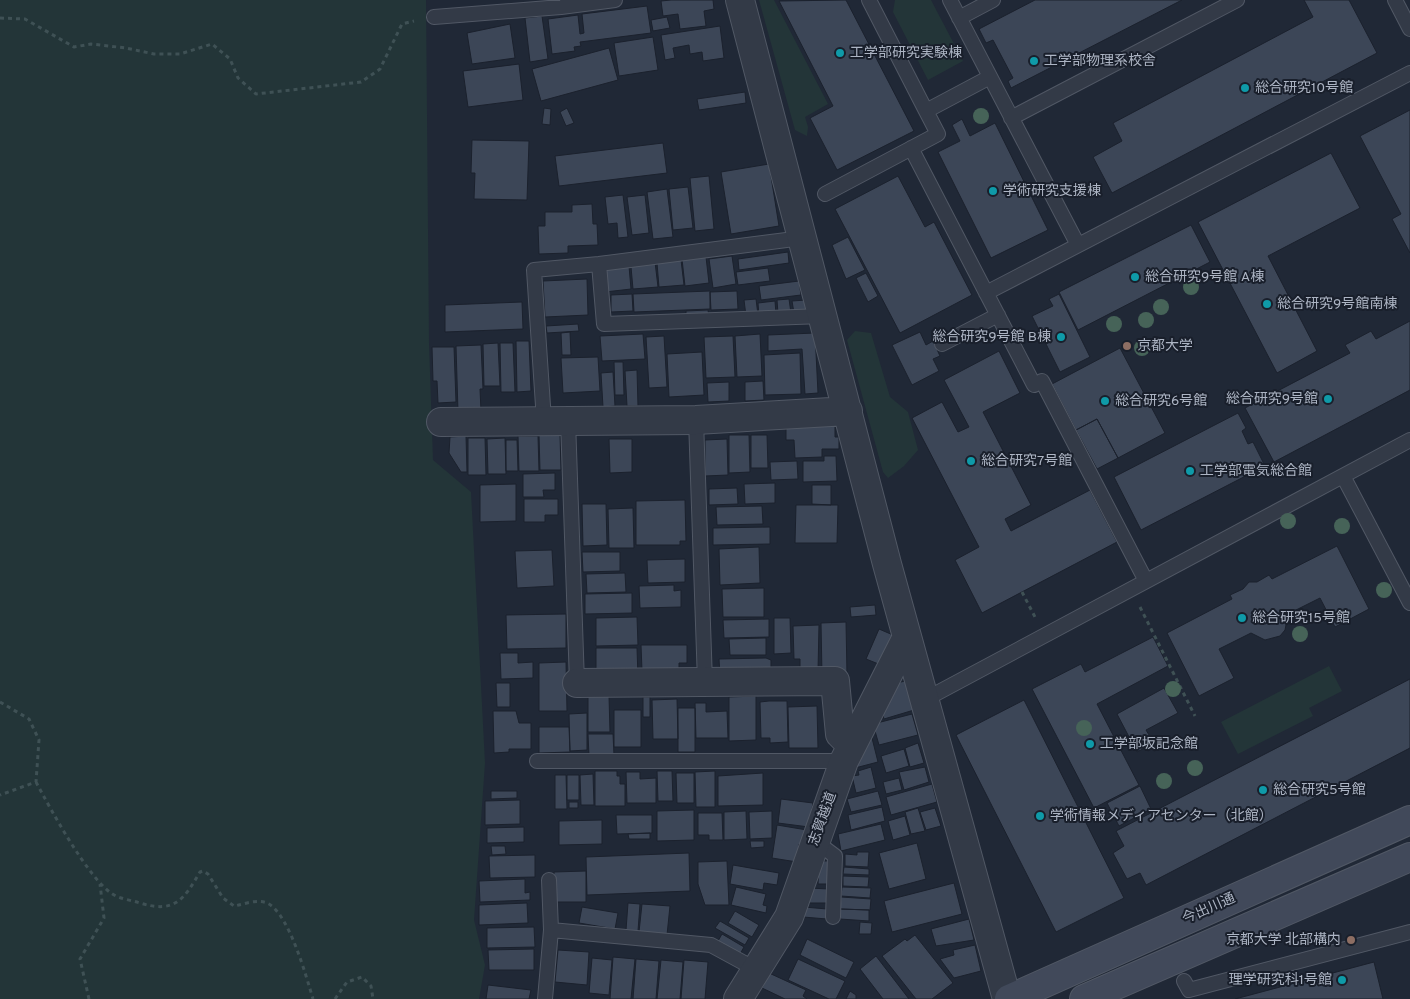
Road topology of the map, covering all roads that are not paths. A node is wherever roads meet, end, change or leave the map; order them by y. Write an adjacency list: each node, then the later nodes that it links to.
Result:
1 (615, 0): 8 (lane)
2 (740, 0): 18 (street)
3 (868, 0): 14 (lane)
4 (950, 0): 10 (lane)
5 (993, 0): 10 (lane)
6 (1238, 0): 15 (lane)
7 (1395, 0): 11 (lane)
8 (561, 4): 9 (lane)
9 (434, 17)
10 (959, 18): 13 (lane)
11 (1410, 29)
12 (1410, 73): 19 (lane)
13 (990, 77): 14 (lane); 15 (lane)
14 (926, 110): 16 (lane)
15 (1011, 118): 19 (lane)
16 (911, 148): 17 (lane); 21 (lane)
17 (825, 194)
18 (802, 238): 20 (lane); 23 (street)
19 (1078, 245): 21 (lane)
20 (599, 264): 23 (lane); 26 (lane)
21 (986, 293): 22 (lane)
22 (998, 315): 24 (lane); 31 (lane)
23 (823, 316): 25 (street)
24 (942, 344)
25 (848, 411): 27 (street); 33 (street)
26 (556, 420): 27 (street); 28 (street); 35 (lane)
27 (696, 420): 34 (lane)
28 (441, 422)
29 (1410, 440): 30 (lane)
30 (1343, 476): 31 (lane); 32 (lane)
31 (1146, 581): 36 (lane)
32 (1410, 603)
33 (907, 637): 36 (street); 37 (street, 志賀越道)
34 (705, 682): 35 (street); 37 (street)
35 (577, 683)
36 (924, 700): 50 (street)
37 (847, 753): 38 (lane); 40 (street, 志賀越道)
38 (538, 761)
39 (1410, 820): 50 (main road, 今出川通)
40 (815, 841): 43 (lane); 46 (street, 志賀越道)
41 (1410, 857): 51 (main road)
42 (549, 880): 44 (lane)
43 (833, 917)
44 (551, 930): 46 (lane); 48 (lane)
45 (1410, 932): 47 (lane)
46 (756, 970): 49 (street, 志賀越道)
47 (1184, 981)
48 (545, 999)
49 (738, 999)
50 (1008, 999)
51 (1084, 999)

